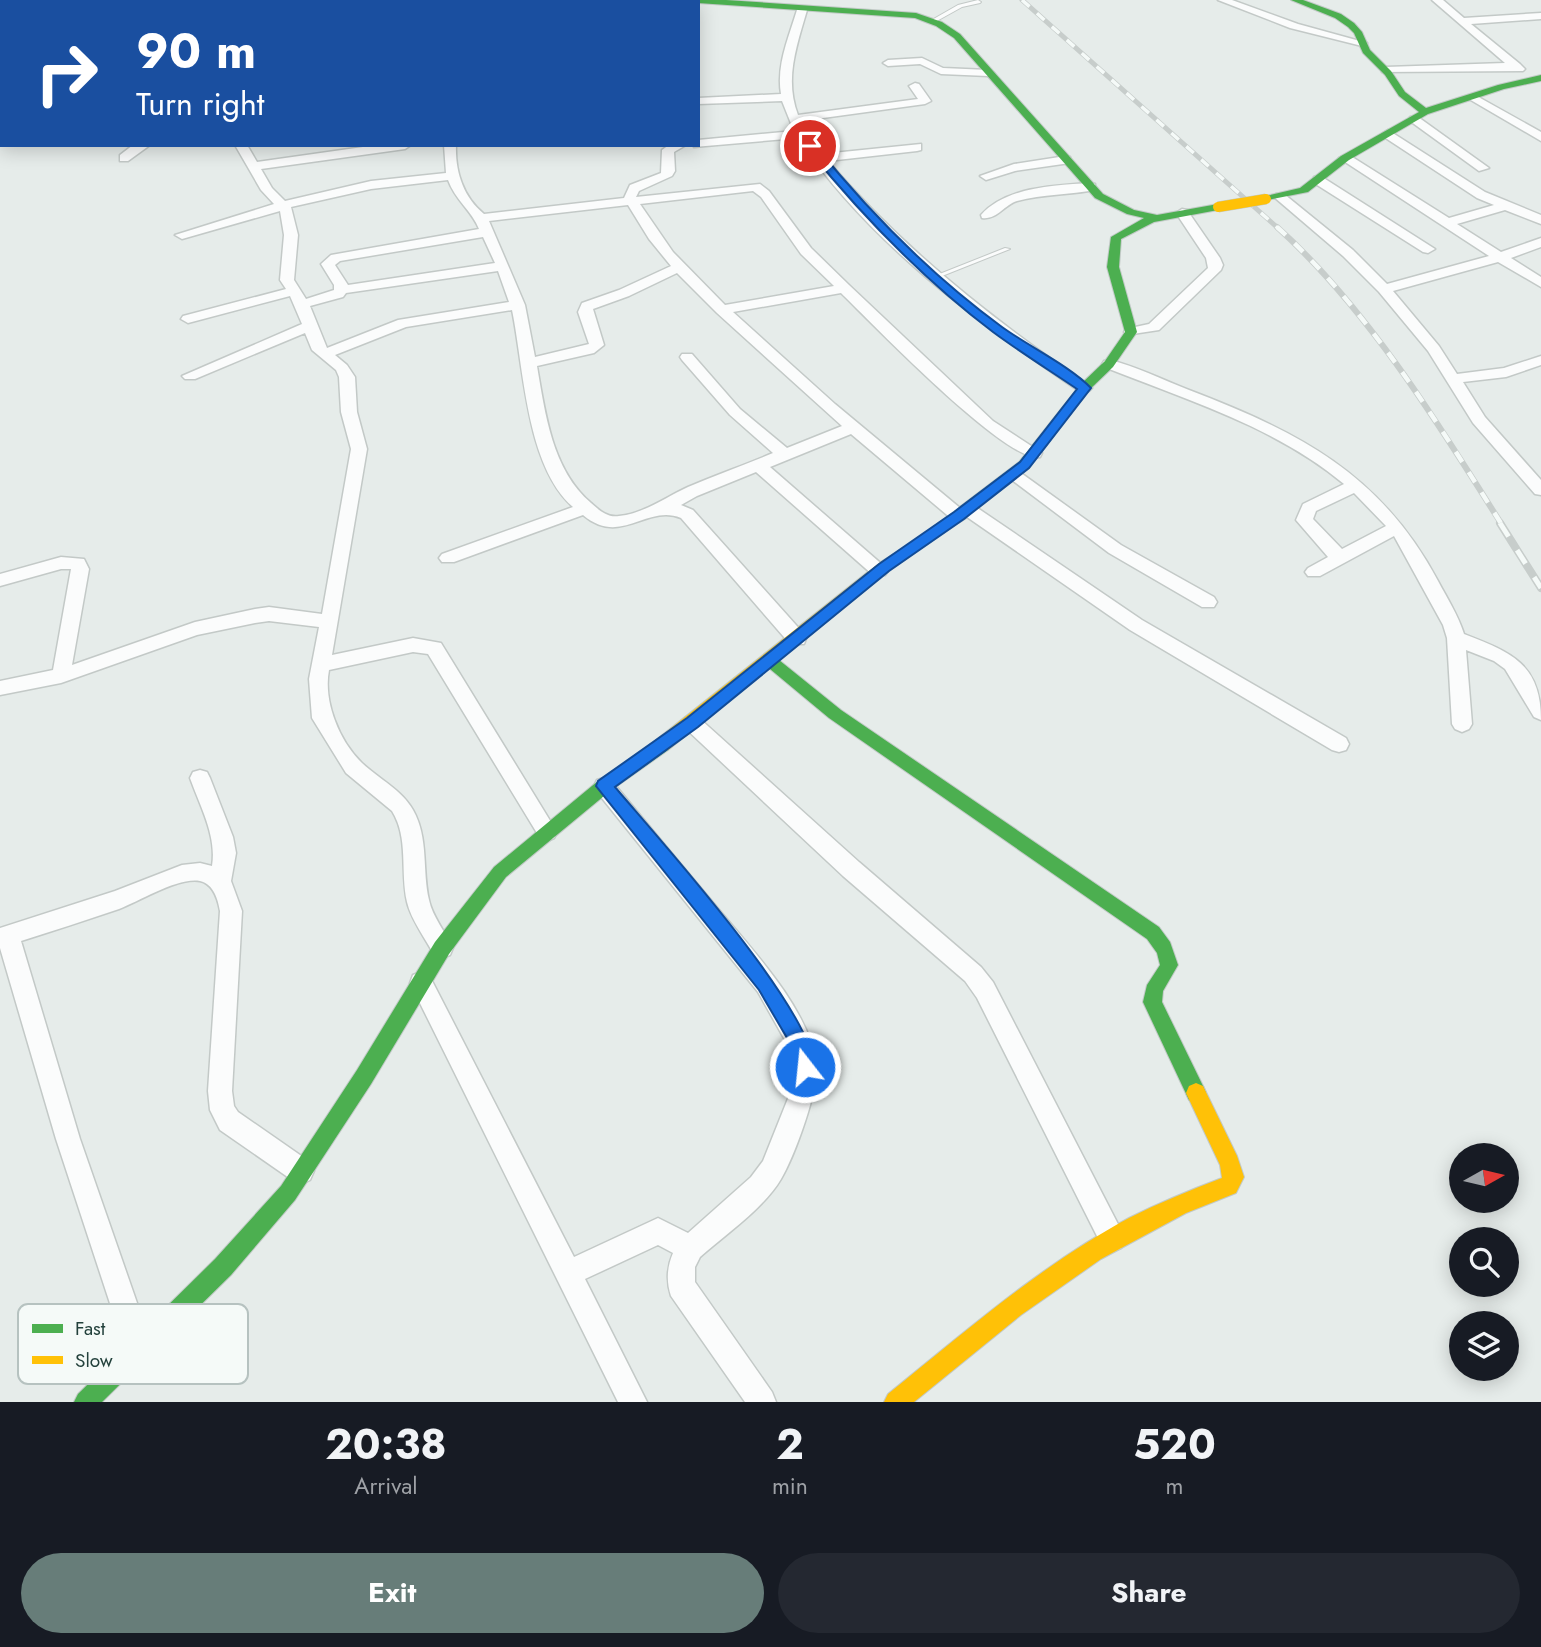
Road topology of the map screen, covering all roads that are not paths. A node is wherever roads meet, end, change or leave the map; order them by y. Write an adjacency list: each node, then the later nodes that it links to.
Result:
1 (1223, 0): 11 (street)
2 (1295, 0): 11 (main road)
3 (1437, 0): 10 (street)
4 (700, 1): 6 (main road)
5 (978, 2): 9 (lane)
6 (751, 3): 7 (main road)
7 (802, 10): 9 (main road); 18 (street)
8 (1541, 16): 10 (street)
9 (933, 21): 15 (main road)
10 (1462, 21): 13 (street)
11 (1362, 43): 14 (main road)
12 (888, 63): 15 (street)
13 (1516, 66): 14 (street); 16 (street)
14 (1386, 70): 21 (main road)
15 (988, 73): 36 (main road)
16 (1537, 79): 19 (main road)
17 (915, 86): 22 (street)
18 (786, 97): 20 (street); 22 (street)
19 (1473, 97): 21 (main road); 25 (street)
20 (700, 101)
21 (1419, 116): 24 (main road); 38 (street)
22 (793, 119): 23 (street)
23 (800, 134): 26 (street); 34 (street)
24 (1388, 134): 35 (main road); 47 (street)
25 (1541, 137)
26 (700, 144)
27 (139, 147): 33 (street)
28 (242, 147): 37 (street)
29 (391, 147): 37 (street)
30 (450, 147): 39 (street)
31 (673, 147): 44 (street)
32 (917, 147): 34 (street)
33 (124, 158)
34 (820, 158): 62 (street)
35 (1345, 158): 41 (main road); 52 (street)
36 (1066, 160): 40 (street); 42 (main road)
37 (253, 166): 46 (street)
38 (1483, 168)
39 (453, 176): 46 (street); 53 (street)
40 (986, 176)
41 (1318, 180): 43 (main road); 58 (street)
42 (1091, 187): 45 (main road); 49 (street)
43 (1273, 198): 48 (main road, bridge); 65 (street)
44 (631, 200): 53 (street); 61 (street); 64 (street)
45 (1104, 201): 50 (main road); 54 (main road)
46 (283, 204): 55 (street); 67 (street)
47 (1504, 206): 51 (street); 52 (street)
48 (1182, 213): 50 (main road); 72 (street)
49 (987, 215)
50 (1157, 218): 54 (main road)
51 (1541, 220)
52 (1447, 223): 59 (street)
53 (484, 225): 60 (street); 66 (street)
54 (1121, 233): 72 (main road)
55 (182, 235)
56 (1541, 242): 59 (street)
57 (1007, 249): 62 (lane)
58 (1428, 249)
59 (1500, 257): 63 (street); 65 (street)
60 (501, 266): 66 (street); 68 (street)
61 (680, 267): 69 (street); 76 (street)
62 (935, 277): 80 (street)
63 (1541, 283)
64 (844, 288): 69 (street); 82 (street)
65 (1384, 289): 79 (street)
66 (341, 290): 67 (street)
67 (298, 298): 70 (street); 71 (street)
68 (518, 305): 73 (street); 76 (street)
69 (722, 310): 81 (street)
70 (188, 319)
71 (309, 326): 73 (street); 78 (street)
72 (1131, 331): 77 (main road)
73 (325, 354): 99 (street)
74 (687, 357): 83 (street)
75 (1541, 360): 79 (street)
76 (529, 363): 90 (street)
77 (1110, 364): 80 (main road); 87 (street)
78 (190, 376)
79 (1454, 379): 86 (street)
80 (1084, 388): 82 (main road)
81 (852, 428): 83 (street); 91 (street)
82 (1034, 453): 85 (main road)
83 (785, 456): 84 (street)
84 (759, 466): 89 (street); 95 (street)
85 (1014, 473): 91 (main road); 98 (street)
86 (1535, 474): 88 (street)
87 (1354, 486): 92 (street); 94 (street)
88 (1541, 490)
89 (668, 506): 90 (street); 101 (street)
90 (587, 508): 93 (street)
91 (963, 513): 95 (main road); 109 (street)
92 (1396, 528): 94 (street); 100 (street)
93 (448, 558)
94 (1340, 558): 96 (street)
95 (879, 571): 101 (main road)
96 (1314, 572)
97 (0, 580): 104 (street)
98 (1208, 602)
99 (327, 621): 103 (street); 104 (street)
100 (1456, 638): 106 (street); 108 (street)
101 (797, 639): 102 (main road)
102 (769, 660): 107 (main road); 118 (main road)
103 (320, 665): 112 (street); 115 (street)
104 (61, 676): 105 (street)
105 (0, 688)
106 (1541, 712)
107 (692, 723): 111 (main road); 118 (street)
108 (1462, 724)
109 (1339, 744)
110 (200, 778): 113 (street)
111 (604, 786): 112 (main road); 119 (street)
112 (547, 832): 115 (main road)
113 (220, 882): 114 (street); 117 (street)
114 (4, 937): 121 (street)
115 (442, 948): 116 (main road)
116 (421, 983): 117 (main road); 120 (street)
117 (301, 1171): 122 (main road)
118 (1112, 1239): 127 (main road)
119 (691, 1248): 120 (street); 126 (street)
120 (568, 1273): 125 (street)
121 (124, 1304)
122 (185, 1304)
123 (104, 1384): 124 (main road)
124 (86, 1402)
125 (633, 1402)
126 (762, 1402)
127 (896, 1402)

